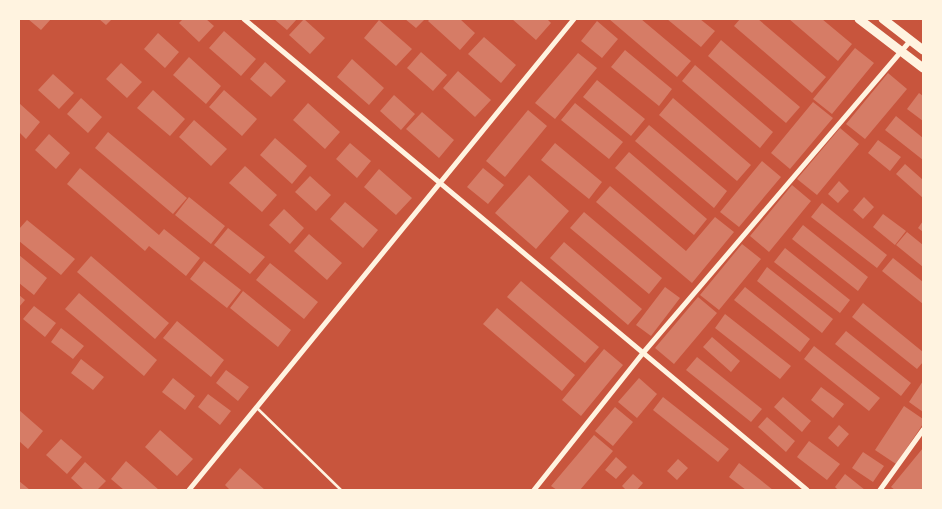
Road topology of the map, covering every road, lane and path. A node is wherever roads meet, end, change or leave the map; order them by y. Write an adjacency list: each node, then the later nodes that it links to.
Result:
1 (244, 19): 9 (street)
2 (574, 19): 9 (street)
3 (859, 19): 7 (main road)
4 (883, 19): 5 (main road)
5 (911, 40): 6 (main road); 7 (street)
6 (923, 50)
7 (901, 51): 8 (main road); 10 (street)
8 (923, 68)
9 (440, 183): 10 (street); 11 (street)
10 (643, 353): 15 (street); 16 (street)
11 (257, 408): 13 (street); 14 (lane)
12 (923, 430): 17 (street)
13 (189, 490)
14 (341, 490)
15 (534, 490)
16 (807, 490)
17 (880, 490)

